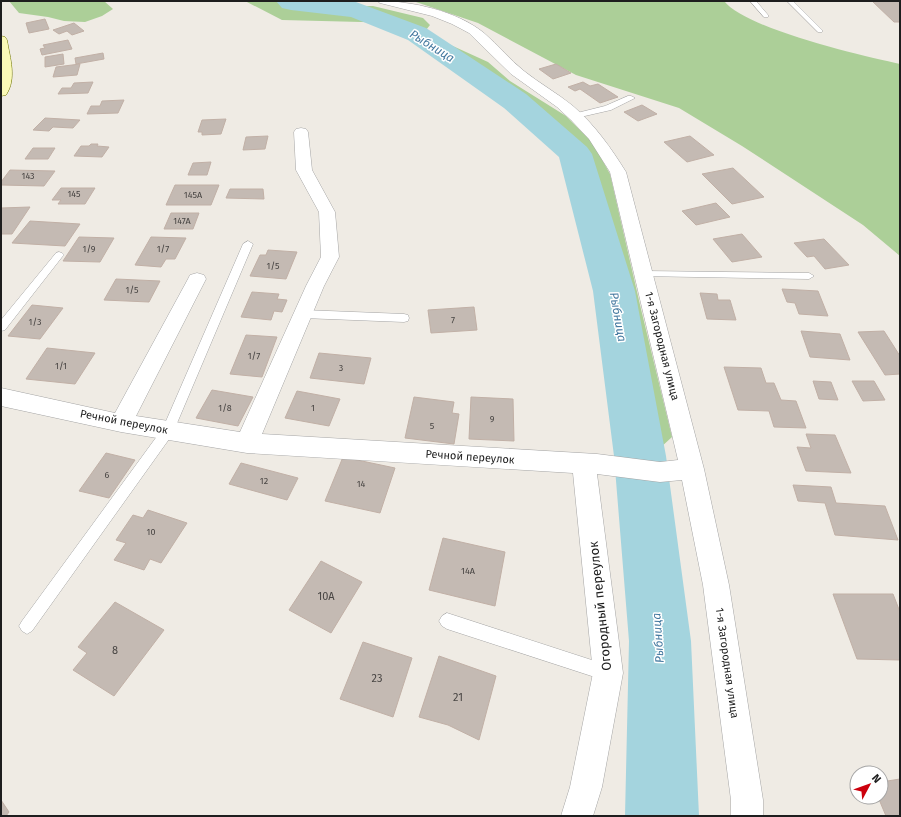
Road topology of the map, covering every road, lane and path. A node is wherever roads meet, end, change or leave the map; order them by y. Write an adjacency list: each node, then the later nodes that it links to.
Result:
1 (384, 1): 9 (street, 1-я Загородная улица)
2 (753, 1): 4 (lane)
3 (790, 1): 5 (lane)
4 (766, 16)
5 (820, 31)
6 (1, 40): 7 (main road)
7 (1, 92)
8 (631, 98): 9 (lane)
9 (576, 116): 13 (street, 1-я Загородная улица)
10 (301, 132): 16 (street)
11 (248, 244): 21 (lane)
12 (59, 255): 18 (lane)
13 (644, 274): 14 (lane); 24 (street, 1-я Загородная улица)
14 (809, 276)
15 (197, 280): 20 (street)
16 (303, 314): 17 (lane); 22 (street)
17 (404, 318)
18 (1, 327)
19 (1, 397): 20 (street, Речной переулок)
20 (121, 423): 21 (street, Речной переулок)
21 (168, 431): 22 (street, Речной переулок); 26 (lane)
22 (247, 443): 23 (street, Речной переулок)
23 (597, 465): 24 (street, Речной переулок); 27 (street, Огородный переулок)
24 (692, 469): 29 (street, 1-я Загородная улица)
25 (447, 620): 27 (lane)
26 (27, 626)
27 (608, 673): 28 (street, Огородный переулок)
28 (577, 816)
29 (747, 816)

